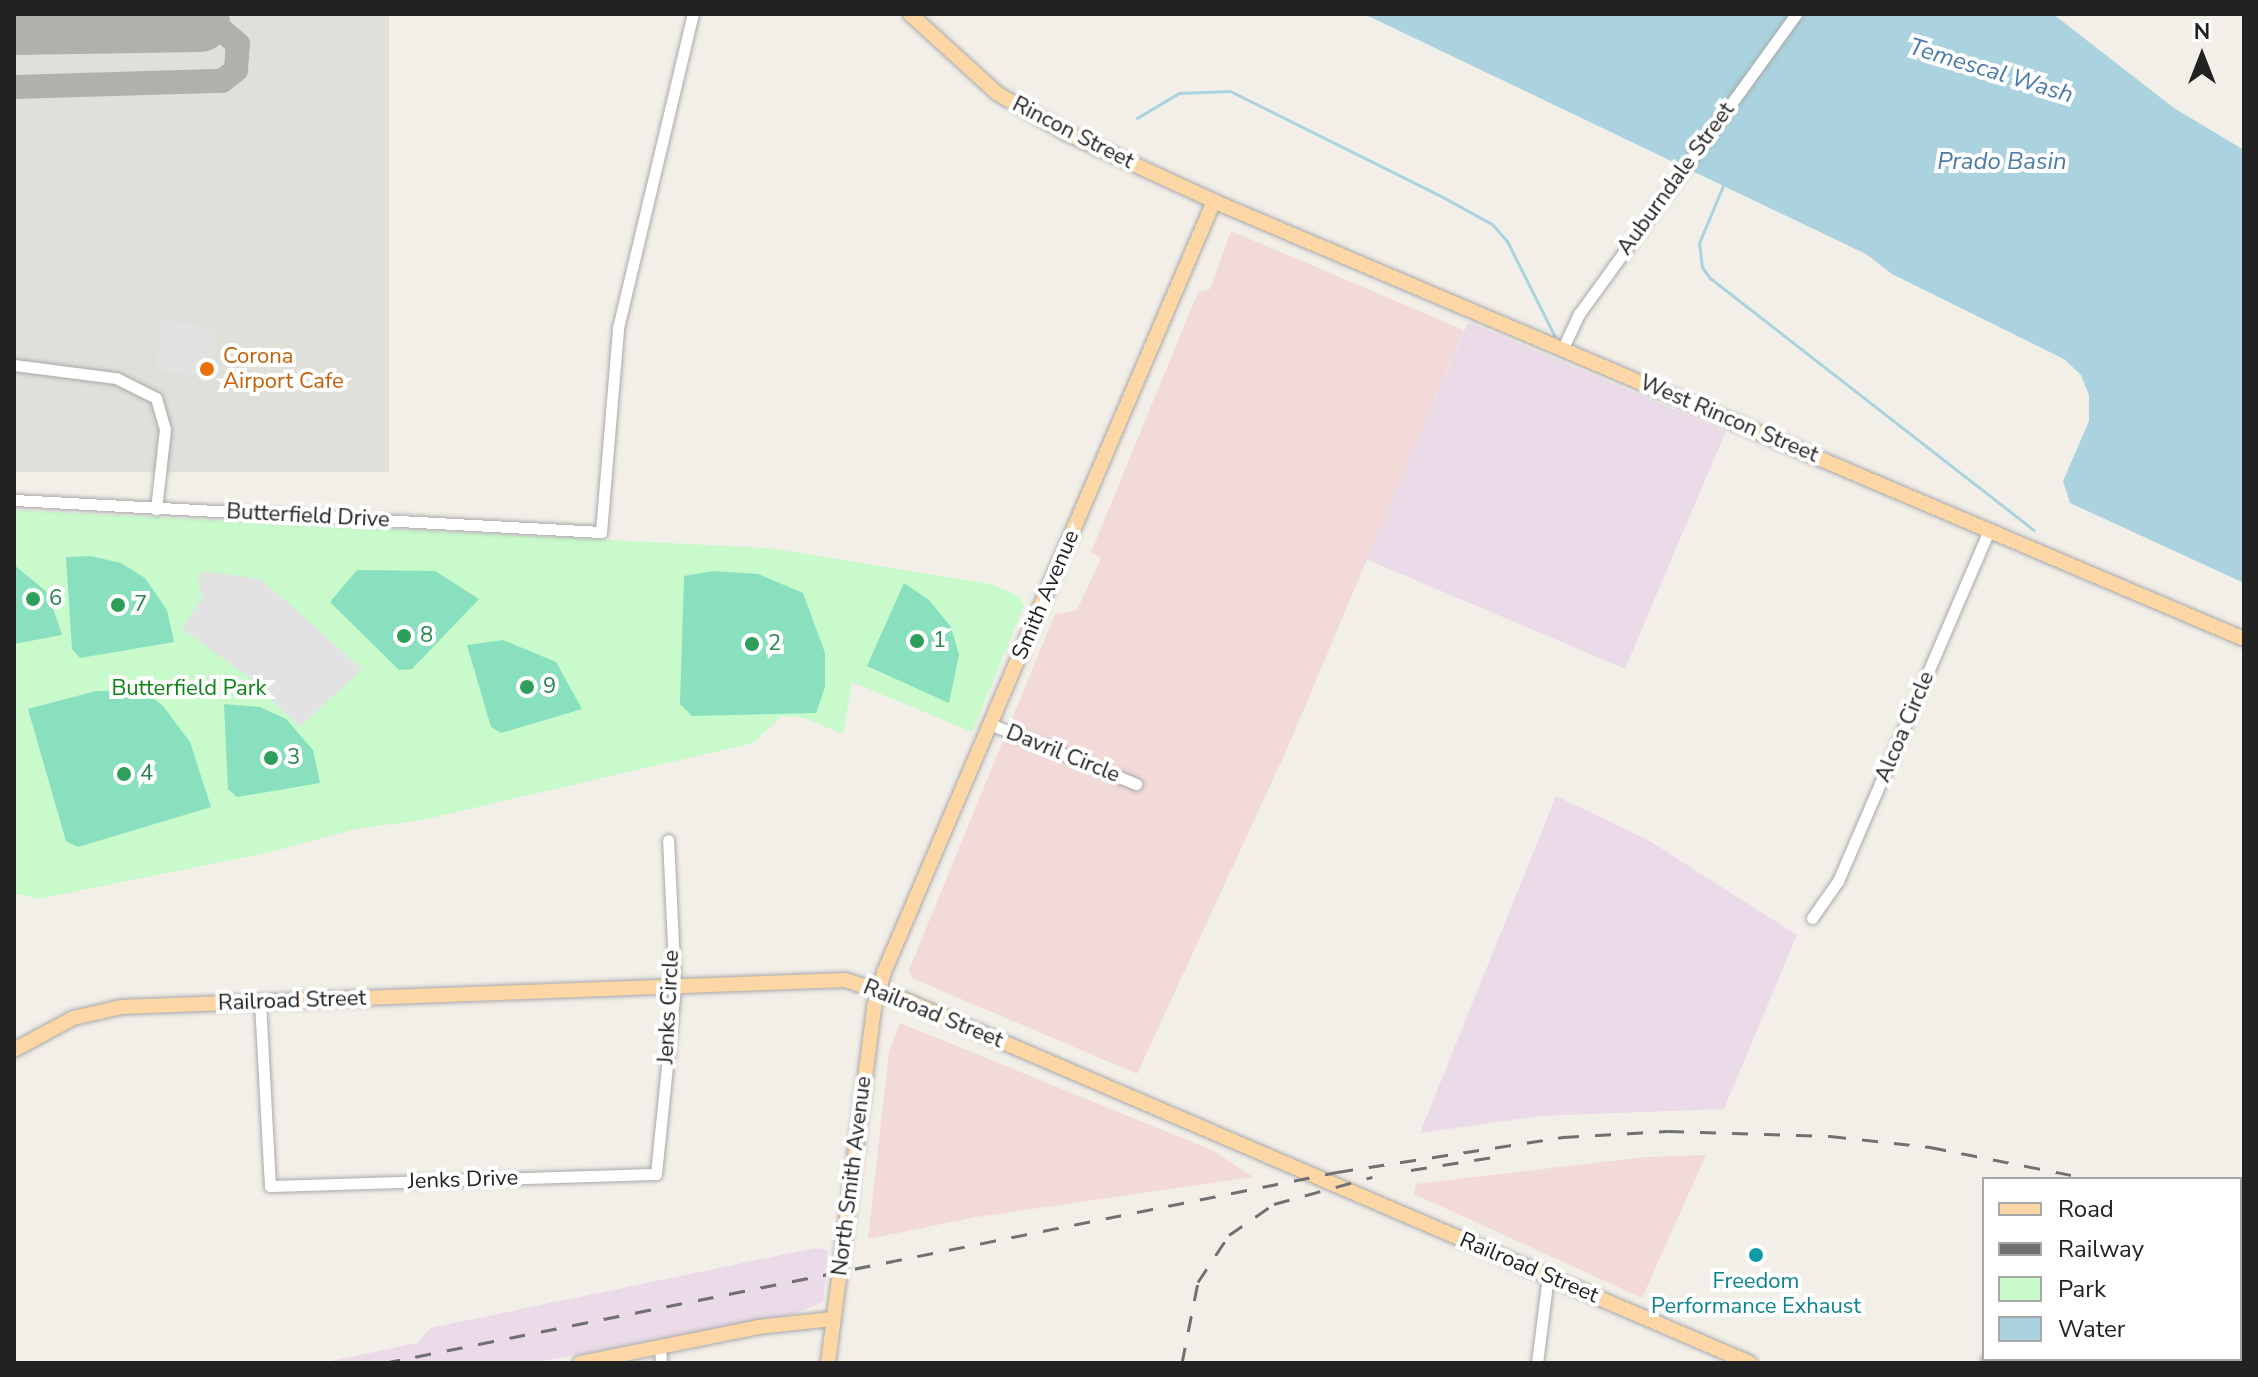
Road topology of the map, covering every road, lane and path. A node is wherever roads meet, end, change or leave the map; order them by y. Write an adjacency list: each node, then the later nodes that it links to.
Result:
1 (693, 14): 8 (street, Butterfield Drive)
2 (910, 14): 4 (main road, Rincon Street)
3 (1796, 14): 5 (street, Auburndale Street)
4 (1214, 201): 5 (main road, West Rincon Street); 11 (main road, Smith Avenue)
5 (1563, 348): 9 (main road, West Rincon Street)
6 (14, 365): 8 (street)
7 (14, 500): 8 (street, Butterfield Drive)
8 (156, 509)
9 (1989, 531): 10 (main road, West Rincon Street); 14 (street, Alcoa Circle)
10 (2244, 639)
11 (990, 724): 12 (street, Davril Circle); 16 (main road, Smith Avenue)
12 (1136, 784)
13 (668, 840): 15 (street, Jenks Circle)
14 (1812, 918)
15 (675, 986): 16 (main road, Railroad Street); 17 (main road, Railroad Street); 19 (street, Jenks Circle)
16 (879, 990): 20 (main road, Railroad Street); 21 (main road, North Smith Avenue)
17 (260, 1002): 18 (main road, Railroad Street); 19 (street, Jenks Drive)
18 (14, 1050)
19 (656, 1174)
20 (1548, 1276): 26 (street); 27 (main road, Railroad Street)
21 (833, 1319): 22 (main road); 25 (main road, North Smith Avenue)
22 (660, 1347): 23 (main road); 24 (street)
23 (580, 1363)
24 (661, 1363)
25 (828, 1363)
26 (1537, 1363)
27 (1750, 1363)

